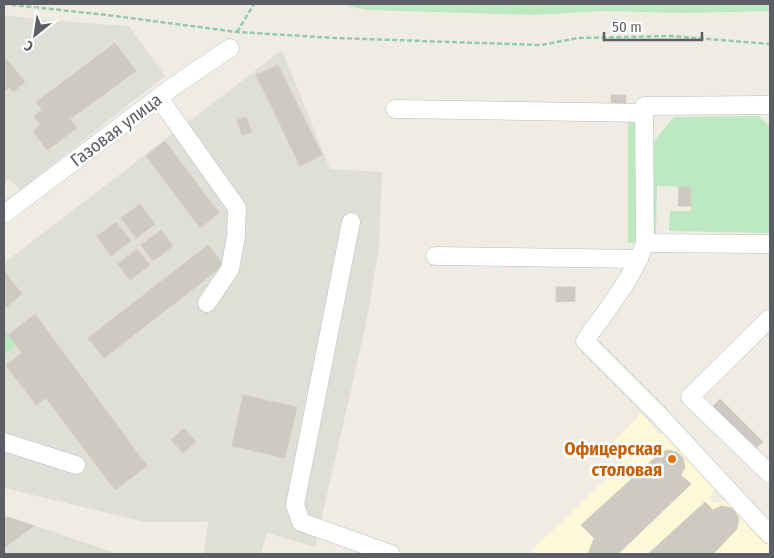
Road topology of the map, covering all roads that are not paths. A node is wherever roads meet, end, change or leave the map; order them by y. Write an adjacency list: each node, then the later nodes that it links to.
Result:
1 (234, 40): 2 (lane, Газовая улица)
2 (159, 98): 6 (lane, Газовая улица); 11 (lane)
3 (770, 105): 5 (lane)
4 (395, 109): 5 (lane)
5 (644, 113): 9 (lane)
6 (5, 209)
7 (351, 222): 17 (lane)
8 (770, 244): 9 (lane)
9 (642, 251): 10 (lane); 16 (lane)
10 (435, 256)
11 (208, 303)
12 (770, 318): 15 (lane)
13 (4, 442): 14 (lane)
14 (76, 465)
15 (770, 474)
16 (770, 535)
17 (391, 554)

